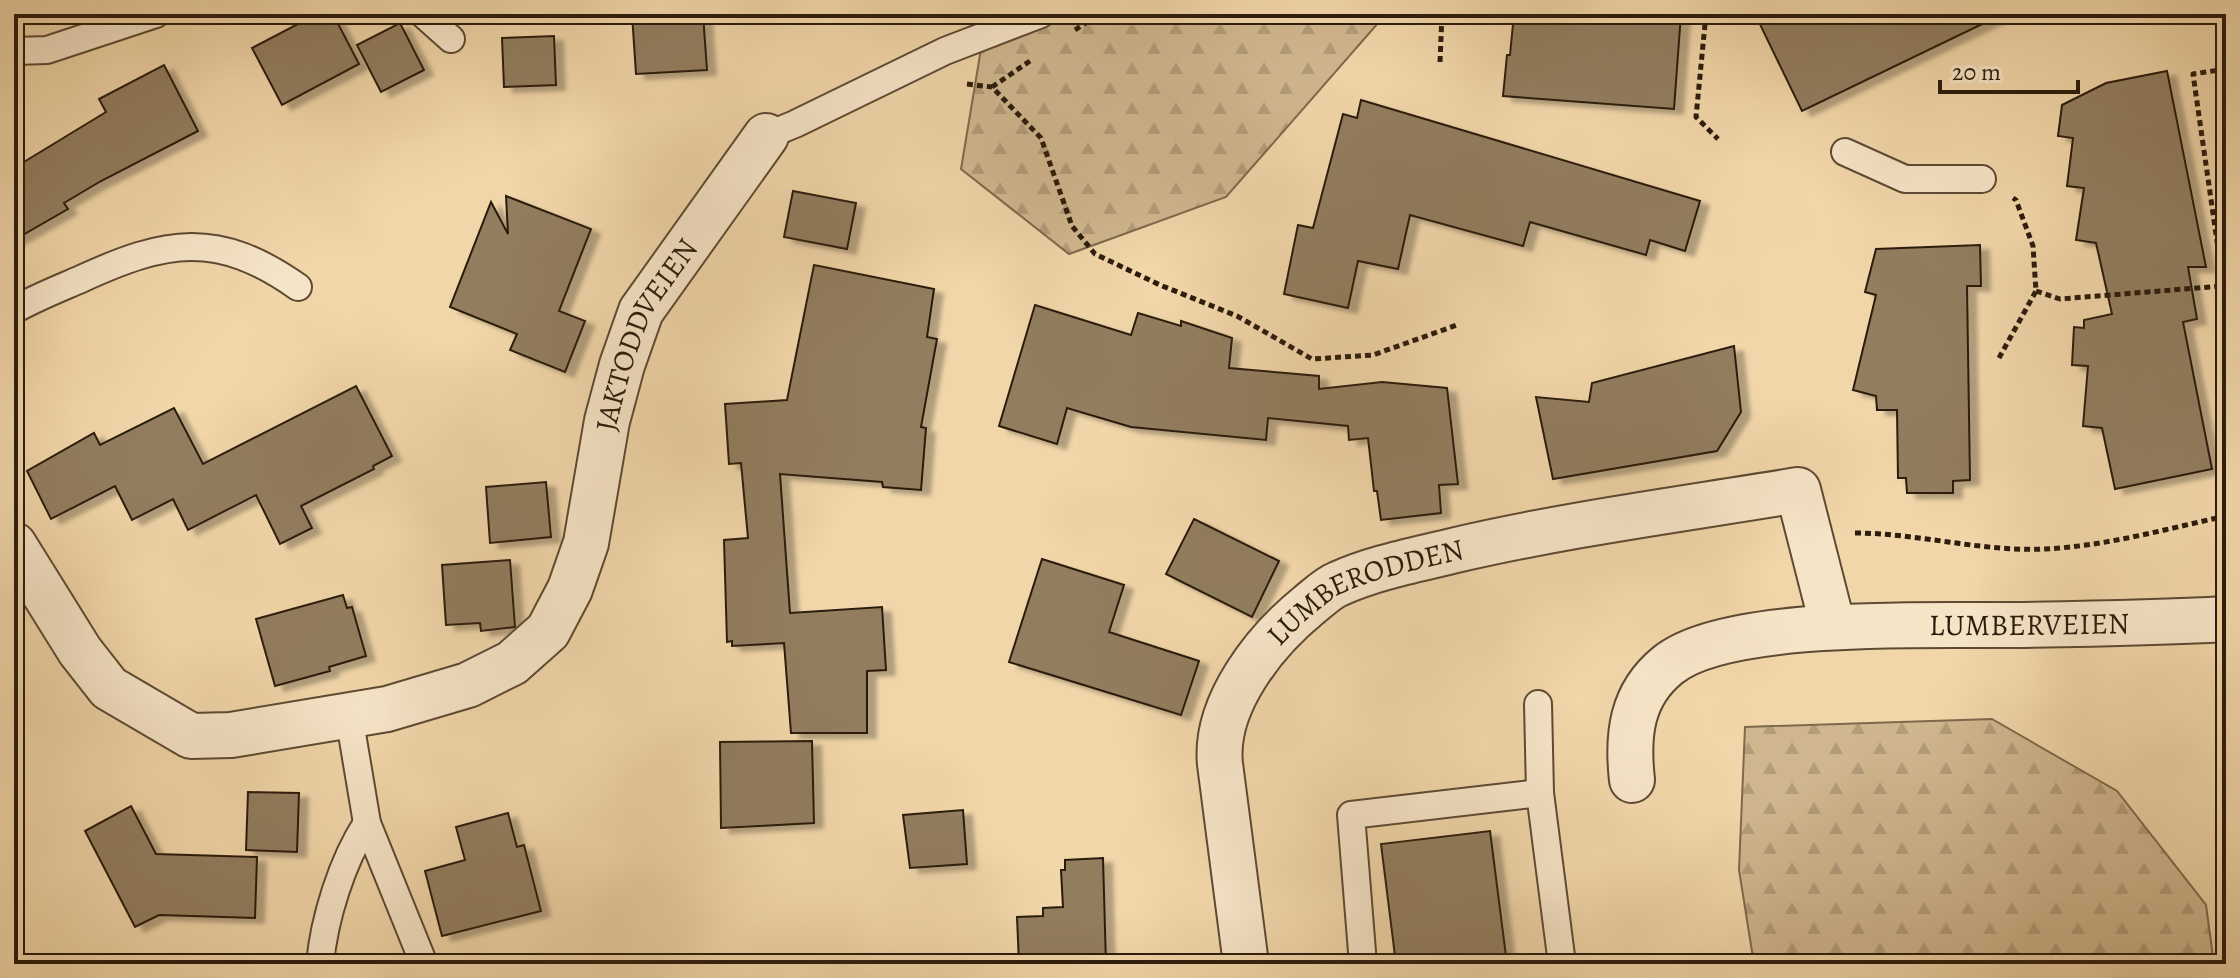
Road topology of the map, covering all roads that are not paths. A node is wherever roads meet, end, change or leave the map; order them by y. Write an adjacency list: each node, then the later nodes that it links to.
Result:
1 (156, 14): 5 (lane)
2 (423, 14): 4 (lane)
3 (1041, 14): 6 (lane, JAKTODDVEIEN)
4 (451, 39)
5 (14, 51)
6 (766, 136): 15 (street, JAKTODDVEIEN)
7 (1845, 152): 8 (lane)
8 (1982, 179)
9 (298, 287): 10 (lane)
10 (14, 310)
11 (14, 545): 15 (street, JAKTODDVEIEN)
12 (2226, 619): 13 (street, LUMBERVEIEN)
13 (1833, 627): 16 (street, LUMBERVEIEN); 21 (street, LUMBERODDEN)
14 (1538, 704): 17 (lane)
15 (349, 716): 18 (lane)
16 (1632, 780)
17 (1540, 793): 22 (lane); 23 (lane)
18 (367, 823): 19 (lane); 20 (lane)
19 (320, 964)
20 (424, 964)
21 (1246, 964)
22 (1363, 964)
23 (1562, 964)

